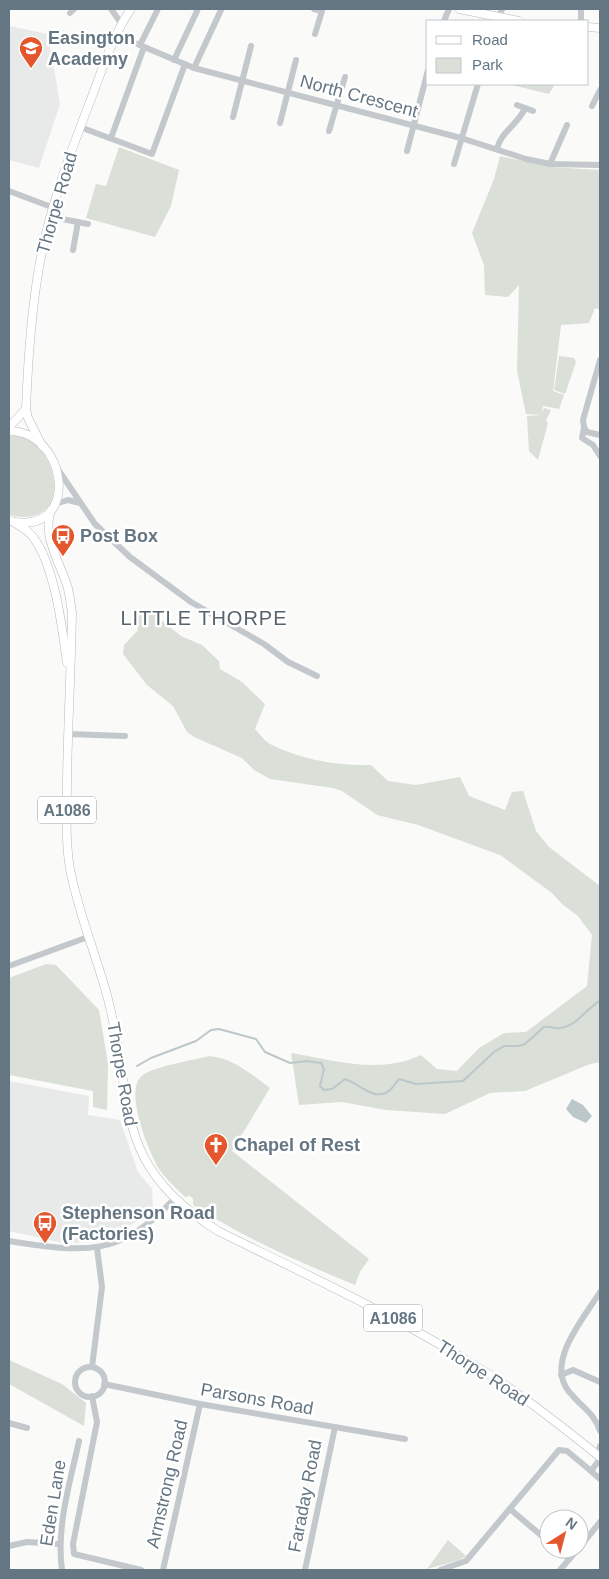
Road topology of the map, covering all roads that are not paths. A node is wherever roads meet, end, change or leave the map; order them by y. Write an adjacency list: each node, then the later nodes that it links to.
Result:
1 (111, 9): 11 (street)
2 (131, 9): 11 (main road, Thorpe Road)
3 (158, 9): 14 (street)
4 (198, 9): 16 (street)
5 (314, 9): 9 (street)
6 (463, 9): 10 (main road)
7 (502, 9): 10 (street)
8 (221, 10): 19 (street)
9 (323, 10): 12 (street)
10 (498, 20)
11 (121, 23): 13 (main road, Thorpe Road)
12 (315, 34)
13 (116, 35): 14 (street, North Crescent); 35 (main road, Thorpe Road)
14 (142, 46): 16 (street, North Crescent); 37 (street)
15 (251, 46): 22 (street)
16 (174, 60): 18 (street, North Crescent)
17 (296, 60): 25 (street)
18 (186, 64): 19 (street, North Crescent); 37 (street)
19 (194, 68): 22 (street, North Crescent)
20 (345, 77): 28 (street)
21 (426, 77): 33 (street)
22 (242, 80): 25 (street, North Crescent); 31 (street)
23 (478, 85): 38 (street)
24 (600, 90): 26 (street)
25 (288, 93): 28 (street, North Crescent); 32 (street)
26 (595, 103)
27 (517, 104): 29 (street)
28 (336, 106): 33 (street, North Crescent); 36 (street)
29 (525, 108): 30 (street); 39 (street)
30 (533, 111)
31 (233, 117)
32 (280, 123)
33 (412, 125): 38 (street, North Crescent); 40 (street)
34 (566, 125): 42 (street)
35 (80, 127): 37 (street); 45 (main road, Thorpe Road)
36 (329, 131)
37 (111, 138)
38 (461, 138): 39 (street, North Crescent); 41 (street)
39 (497, 150): 42 (street, North Crescent)
40 (407, 151)
41 (454, 164)
42 (550, 164): 43 (street, North Crescent)
43 (600, 165)
44 (9, 191): 45 (street)
45 (54, 208): 46 (main road, Thorpe Road)
46 (52, 217): 47 (street); 53 (main road, Thorpe Road)
47 (78, 222): 48 (street); 49 (street)
48 (88, 224)
49 (73, 250)
50 (600, 360): 51 (street)
51 (599, 369): 52 (street)
52 (598, 380): 55 (street)
53 (26, 409): 54 (main road); 58 (main road, Thorpe Road)
54 (9, 427)
55 (584, 427): 57 (street); 59 (street)
56 (9, 431): 58 (main road)
57 (600, 435)
58 (42, 446): 60 (main road, Thorpe Road)
59 (600, 456)
60 (54, 464): 61 (street); 62 (main road, Thorpe Road)
61 (80, 503): 62 (street); 64 (street)
62 (53, 507): 63 (main road); 65 (main road, Thorpe Road / A1086)
63 (10, 520): 65 (main road, Thorpe Road / A1086)
64 (317, 676)
65 (70, 682): 66 (main road, Thorpe Road / A1086)
66 (68, 734): 67 (street); 68 (main road, Thorpe Road / A1086)
67 (125, 736)
68 (88, 937): 69 (street); 70 (main road, Thorpe Road / A1086)
69 (9, 966)
70 (174, 1200): 72 (street); 87 (main road, Thorpe Road / A1086)
71 (9, 1241): 72 (street)
72 (97, 1248): 74 (street)
73 (600, 1292): 75 (street)
74 (92, 1367): 77 (street); 78 (street)
75 (561, 1375): 76 (street); 83 (street)
76 (600, 1382)
77 (104, 1384): 78 (street); 79 (street, Parsons Road)
78 (92, 1396): 98 (street, Armstrong Road)
79 (200, 1404): 81 (street, Parsons Road); 99 (street, Armstrong Road)
80 (9, 1423): 82 (street)
81 (334, 1427): 84 (street, Parsons Road); 100 (street, Faraday Road)
82 (28, 1428)
83 (600, 1431)
84 (405, 1439)
85 (79, 1441): 94 (street, Eden Lane)
86 (600, 1446): 87 (street)
87 (599, 1457): 88 (street)
88 (591, 1471): 89 (street); 90 (street)
89 (600, 1479)
90 (510, 1510): 92 (street); 101 (street)
91 (600, 1522): 93 (street)
92 (539, 1534)
93 (589, 1535)
94 (59, 1544): 95 (street); 97 (street, Eden Lane)
95 (9, 1546)
96 (569, 1560): 102 (street)
97 (62, 1570)
98 (141, 1570)
99 (163, 1570)
100 (306, 1570)
101 (440, 1570)
102 (560, 1570)

